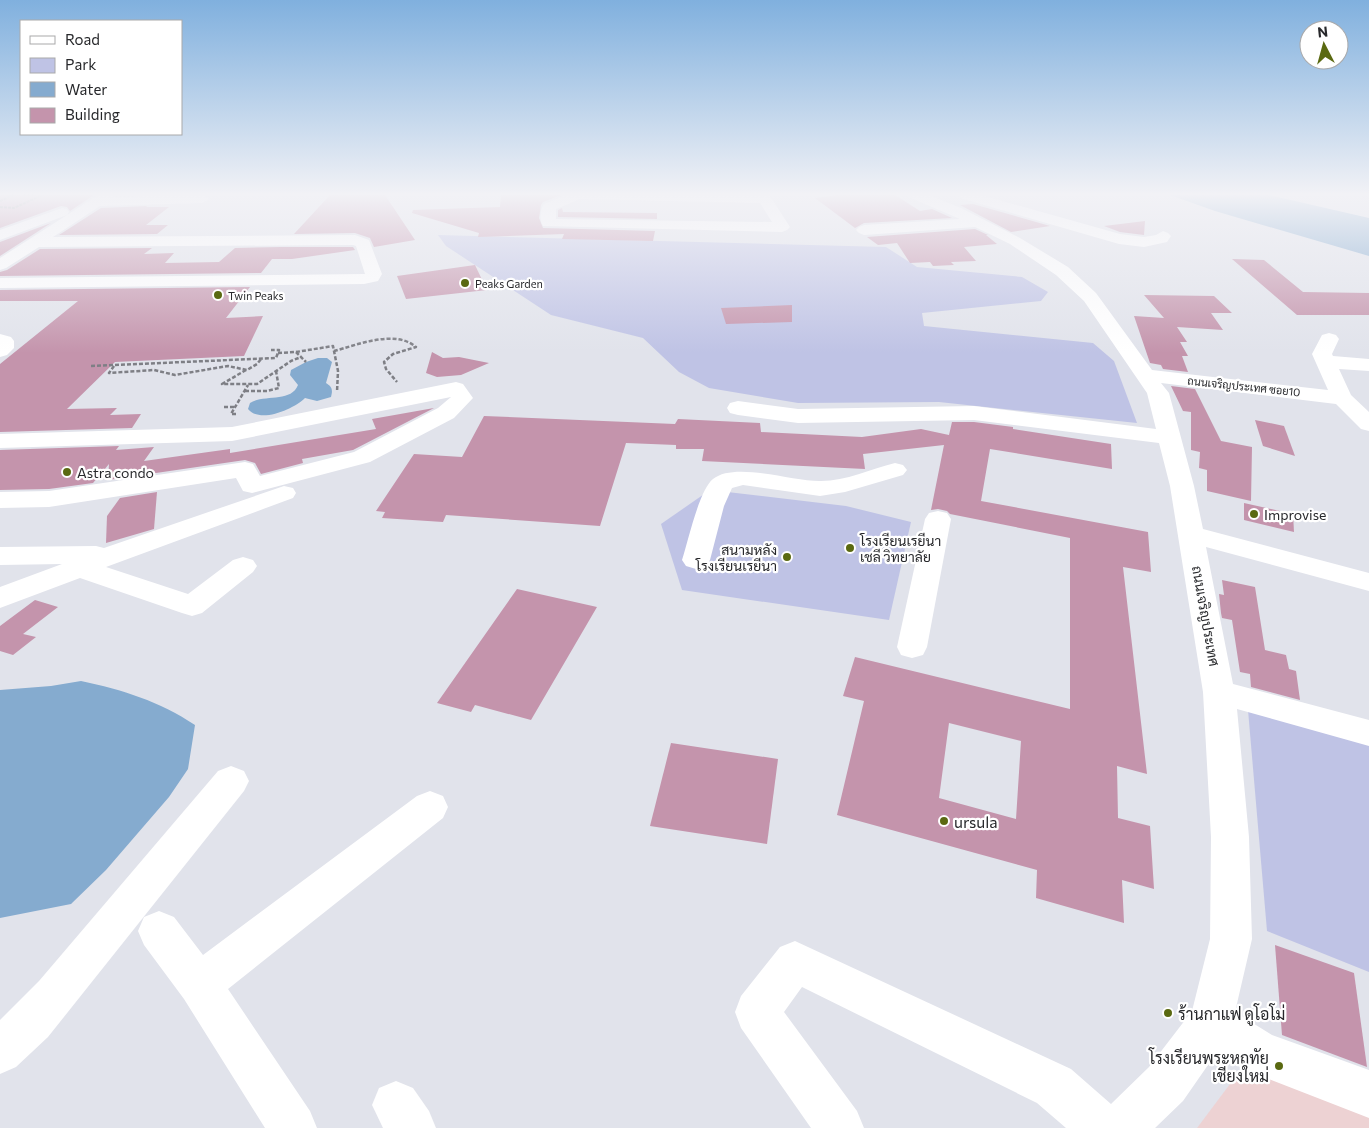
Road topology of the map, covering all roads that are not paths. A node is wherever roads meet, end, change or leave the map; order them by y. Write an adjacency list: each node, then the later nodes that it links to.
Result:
1 (28, 248): 6 (street)
2 (365, 248): 7 (street)
3 (1035, 248): 13 (street, ถนนเจริญประเทศ)
4 (1129, 248): 5 (street)
5 (1148, 257)
6 (0, 266)
7 (0, 284)
8 (1329, 339): 11 (street)
9 (0, 340): 10 (street)
10 (0, 351)
11 (1326, 362): 12 (street); 14 (street)
12 (1369, 365)
13 (1146, 375): 14 (street, ถนนเจริญประเทศ ซอย10); 17 (street, ถนนเจริญประเทศ)
14 (1342, 398): 16 (street)
15 (738, 408): 17 (street)
16 (1369, 424)
17 (1170, 437): 23 (street, ถนนเจริญประเทศ)
18 (0, 441): 21 (street)
19 (894, 470): 26 (street)
20 (284, 493): 24 (street)
21 (0, 500)
22 (938, 519): 31 (street)
23 (1191, 534): 29 (street); 32 (street, ถนนเจริญประเทศ)
24 (112, 555): 25 (street); 28 (street)
25 (0, 556)
26 (696, 560)
27 (243, 566): 28 (street)
28 (80, 568): 30 (street)
29 (1369, 582)
30 (0, 598)
31 (912, 647)
32 (1219, 692): 33 (street); 38 (street, ถนนเจริญประเทศ)
33 (1369, 733)
34 (231, 781): 39 (street)
35 (430, 807): 37 (street)
36 (159, 931): 37 (street)
37 (200, 984): 41 (street)
38 (1211, 1022): 40 (street); 44 (street, ถนนเจริญประเทศ)
39 (0, 1051)
40 (1369, 1094)
41 (293, 1128)
42 (840, 1128): 43 (street)
43 (1102, 1128)
44 (1121, 1128)

